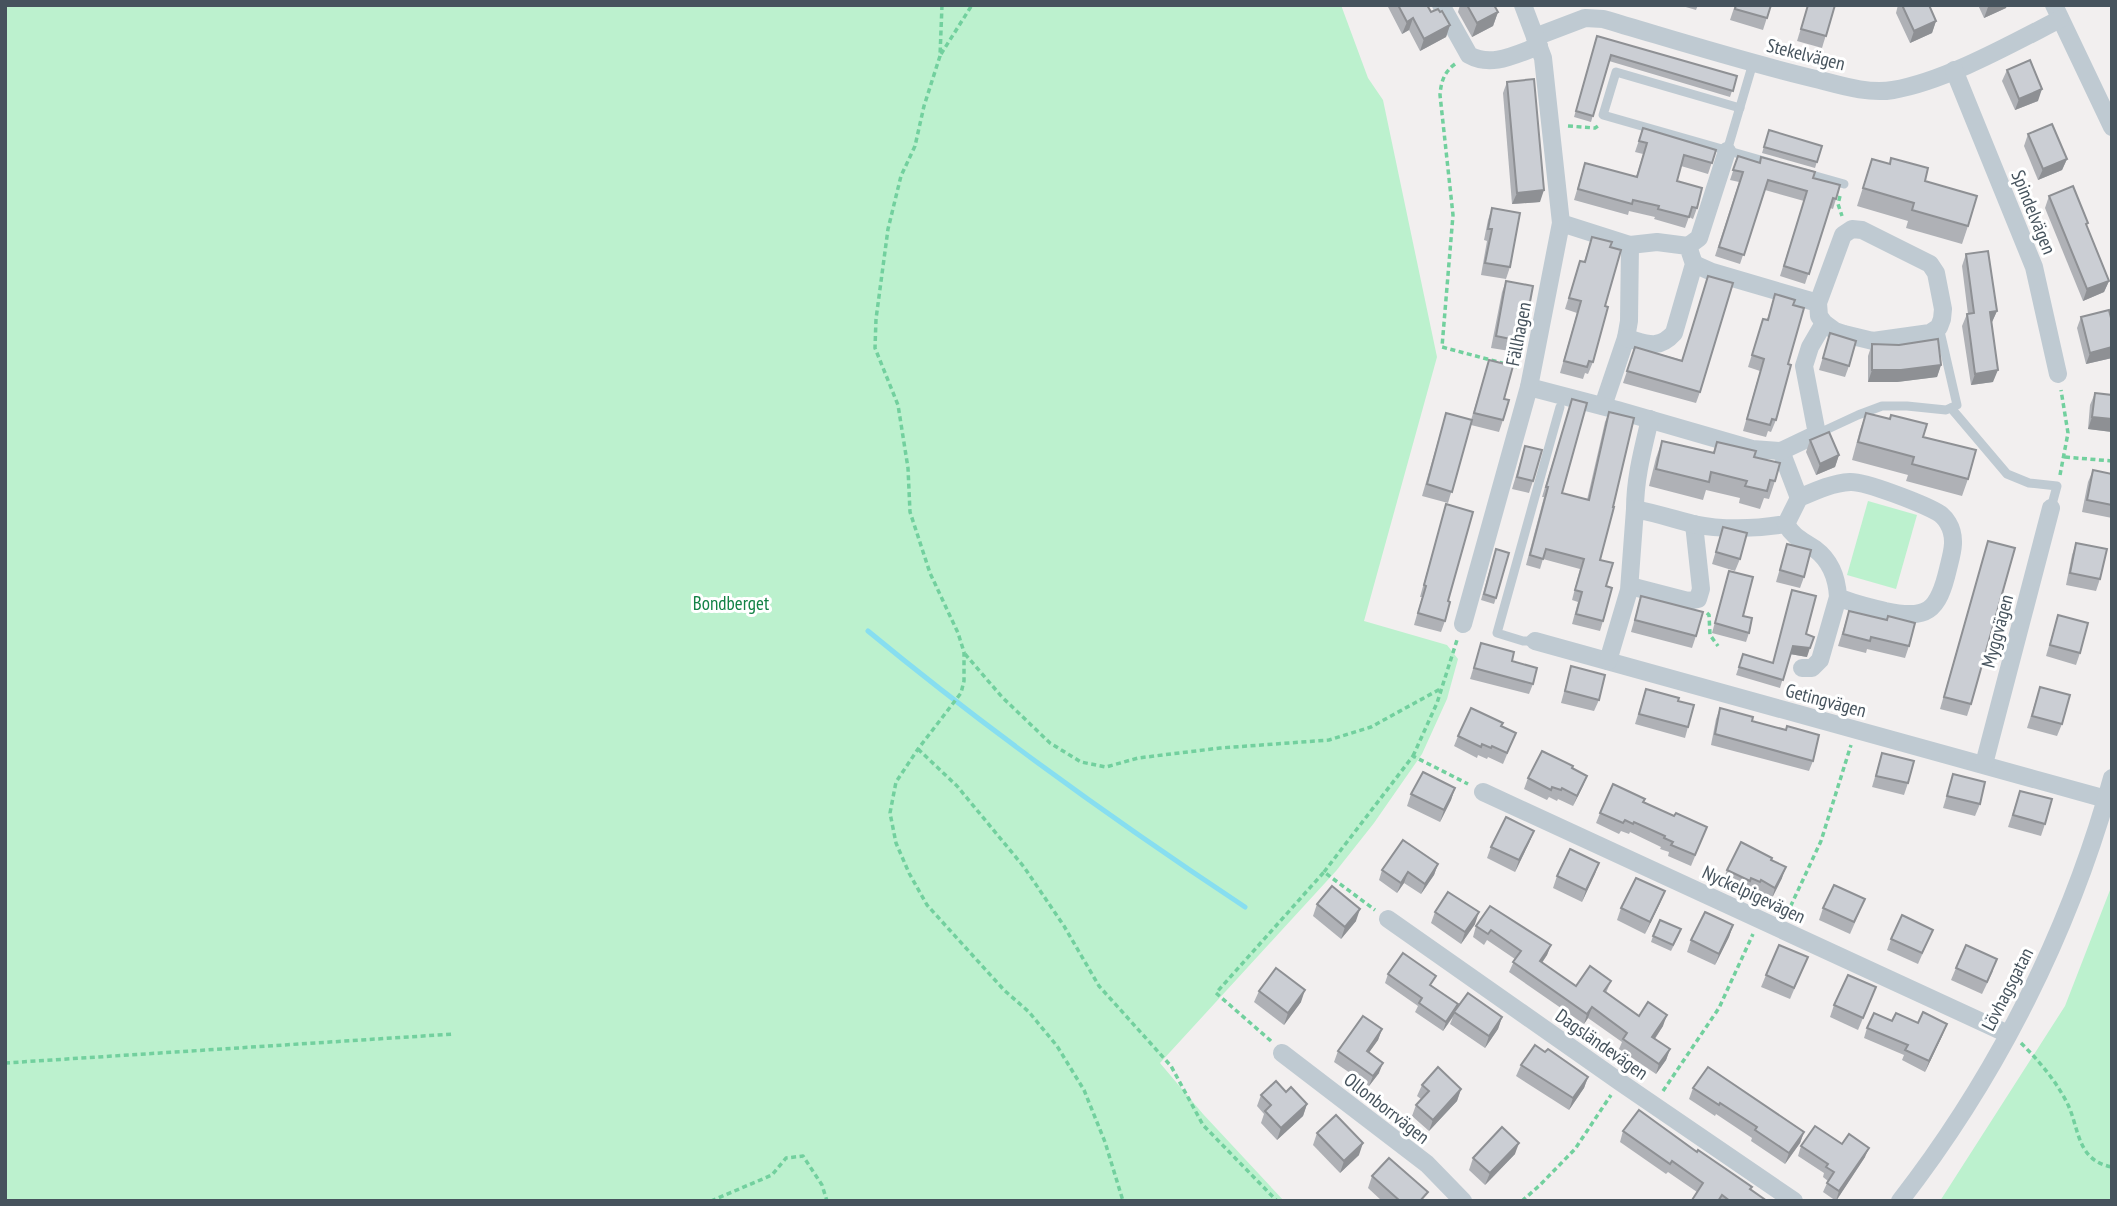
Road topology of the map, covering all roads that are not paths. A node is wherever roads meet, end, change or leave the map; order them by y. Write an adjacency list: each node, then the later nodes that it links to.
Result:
1 (1441, 5): 4 (street)
2 (1523, 5): 4 (street, Fällhagen)
3 (2057, 12): 6 (street, Stekelvägen); 8 (street)
4 (1537, 42): 5 (street, Stekelvägen); 13 (street, Fällhagen)
5 (1752, 62): 6 (street, Stekelvägen); 7 (lane)
6 (1954, 70): 21 (street, Spindelvägen)
7 (1740, 108): 9 (lane); 9 (lane)
8 (2112, 127)
9 (1727, 151): 10 (lane); 15 (street)
10 (1779, 166)
11 (1792, 169): 12 (lane)
12 (1844, 184)
13 (1561, 223): 14 (street); 22 (street, Fällhagen)
14 (1630, 244): 15 (street); 20 (street)
15 (1688, 246): 16 (street)
16 (1695, 264): 17 (street); 20 (street)
17 (1818, 303): 18 (street); 19 (street)
18 (1824, 323): 19 (street); 27 (street)
19 (1939, 327): 25 (lane)
20 (1626, 338): 23 (street)
21 (2058, 374)
22 (1531, 379): 23 (street); 36 (street, Fällhagen)
23 (1603, 406): 26 (street)
24 (1560, 407): 37 (lane)
25 (1951, 408): 27 (lane); 30 (lane)
26 (1650, 419): 28 (street); 31 (street)
27 (1817, 434): 28 (street)
28 (1781, 452): 29 (street)
29 (1799, 498): 33 (street); 35 (street)
30 (2051, 508): 40 (street, Myggvägen)
31 (1635, 509): 32 (street); 34 (street)
32 (1694, 524): 33 (street); 34 (street)
33 (1786, 524): 35 (street)
34 (1630, 586): 38 (street)
35 (1838, 597): 39 (street)
36 (1463, 624)
37 (1535, 641): 38 (street, Getingvägen)
38 (1608, 661): 40 (street, Getingvägen)
39 (1802, 668)
40 (1984, 764): 43 (street, Getingvägen)
41 (2112, 778): 43 (street, Lövhagsgatan)
42 (1483, 792): 45 (street, Nyckelpigevägen)
43 (2106, 799): 45 (street, Lövhagsgatan)
44 (1388, 919): 48 (street, Dagsländevägen)
45 (2008, 1034): 49 (street, Lövhagsgatan)
46 (1282, 1053): 47 (street, Ollonborrvägen)
47 (1463, 1201)
48 (1794, 1201)
49 (1900, 1201)

